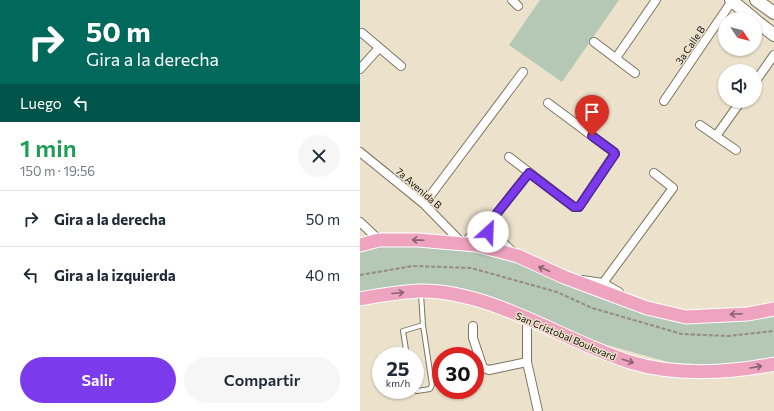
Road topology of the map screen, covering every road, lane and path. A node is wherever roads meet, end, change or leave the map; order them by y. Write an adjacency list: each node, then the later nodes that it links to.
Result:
1 (512, 0): 5 (street)
2 (656, 0): 14 (street)
3 (732, 0): 6 (street); 20 (street, 3a Calle B)
4 (756, 0): 7 (street)
5 (518, 6)
6 (747, 12)
7 (774, 13)
8 (762, 25): 10 (street)
9 (362, 33): 12 (street)
10 (774, 35)
11 (594, 42): 14 (street)
12 (379, 48): 15 (street); 16 (street)
13 (774, 55): 18 (street)
14 (616, 58): 19 (street)
15 (401, 66)
16 (360, 69)
17 (523, 72): 30 (street)
18 (762, 72)
19 (635, 73)
20 (664, 101)
21 (548, 103): 28 (street)
22 (736, 108): 24 (street)
23 (700, 125): 24 (street)
24 (716, 136): 25 (street)
25 (736, 150)
26 (360, 152): 30 (street, 7a Avenida B)
27 (509, 158): 28 (street)
28 (529, 173): 32 (street)
29 (654, 173): 39 (street)
30 (424, 204): 34 (street, 7a Avenida B)
31 (360, 222): 33 (street)
32 (488, 232): 34 (street); 36 (street)
33 (379, 240): 34 (main road, one-way to 33); 35 (main road)
34 (463, 243): 36 (main road)
35 (360, 245)
36 (518, 256): 38 (main road, one-way to 36)
37 (360, 274): 47 (path)
38 (564, 277): 39 (street); 42 (main road)
39 (603, 283): 42 (street)
40 (421, 291): 41 (main road, San Cristobal Boulevard, one-way to 40); 44 (main road, San Cristobal Boulevard); 45 (lane)
41 (360, 300)
42 (635, 304): 43 (main road, one-way to 42)
43 (774, 309)
44 (527, 319): 49 (street); 50 (main road, San Cristobal Boulevard, one-way to 50)
45 (423, 324): 48 (lane); 51 (lane)
46 (473, 326): 49 (street)
47 (774, 331)
48 (406, 347)
49 (527, 362): 52 (street)
50 (774, 364)
51 (424, 390)
52 (538, 411)

